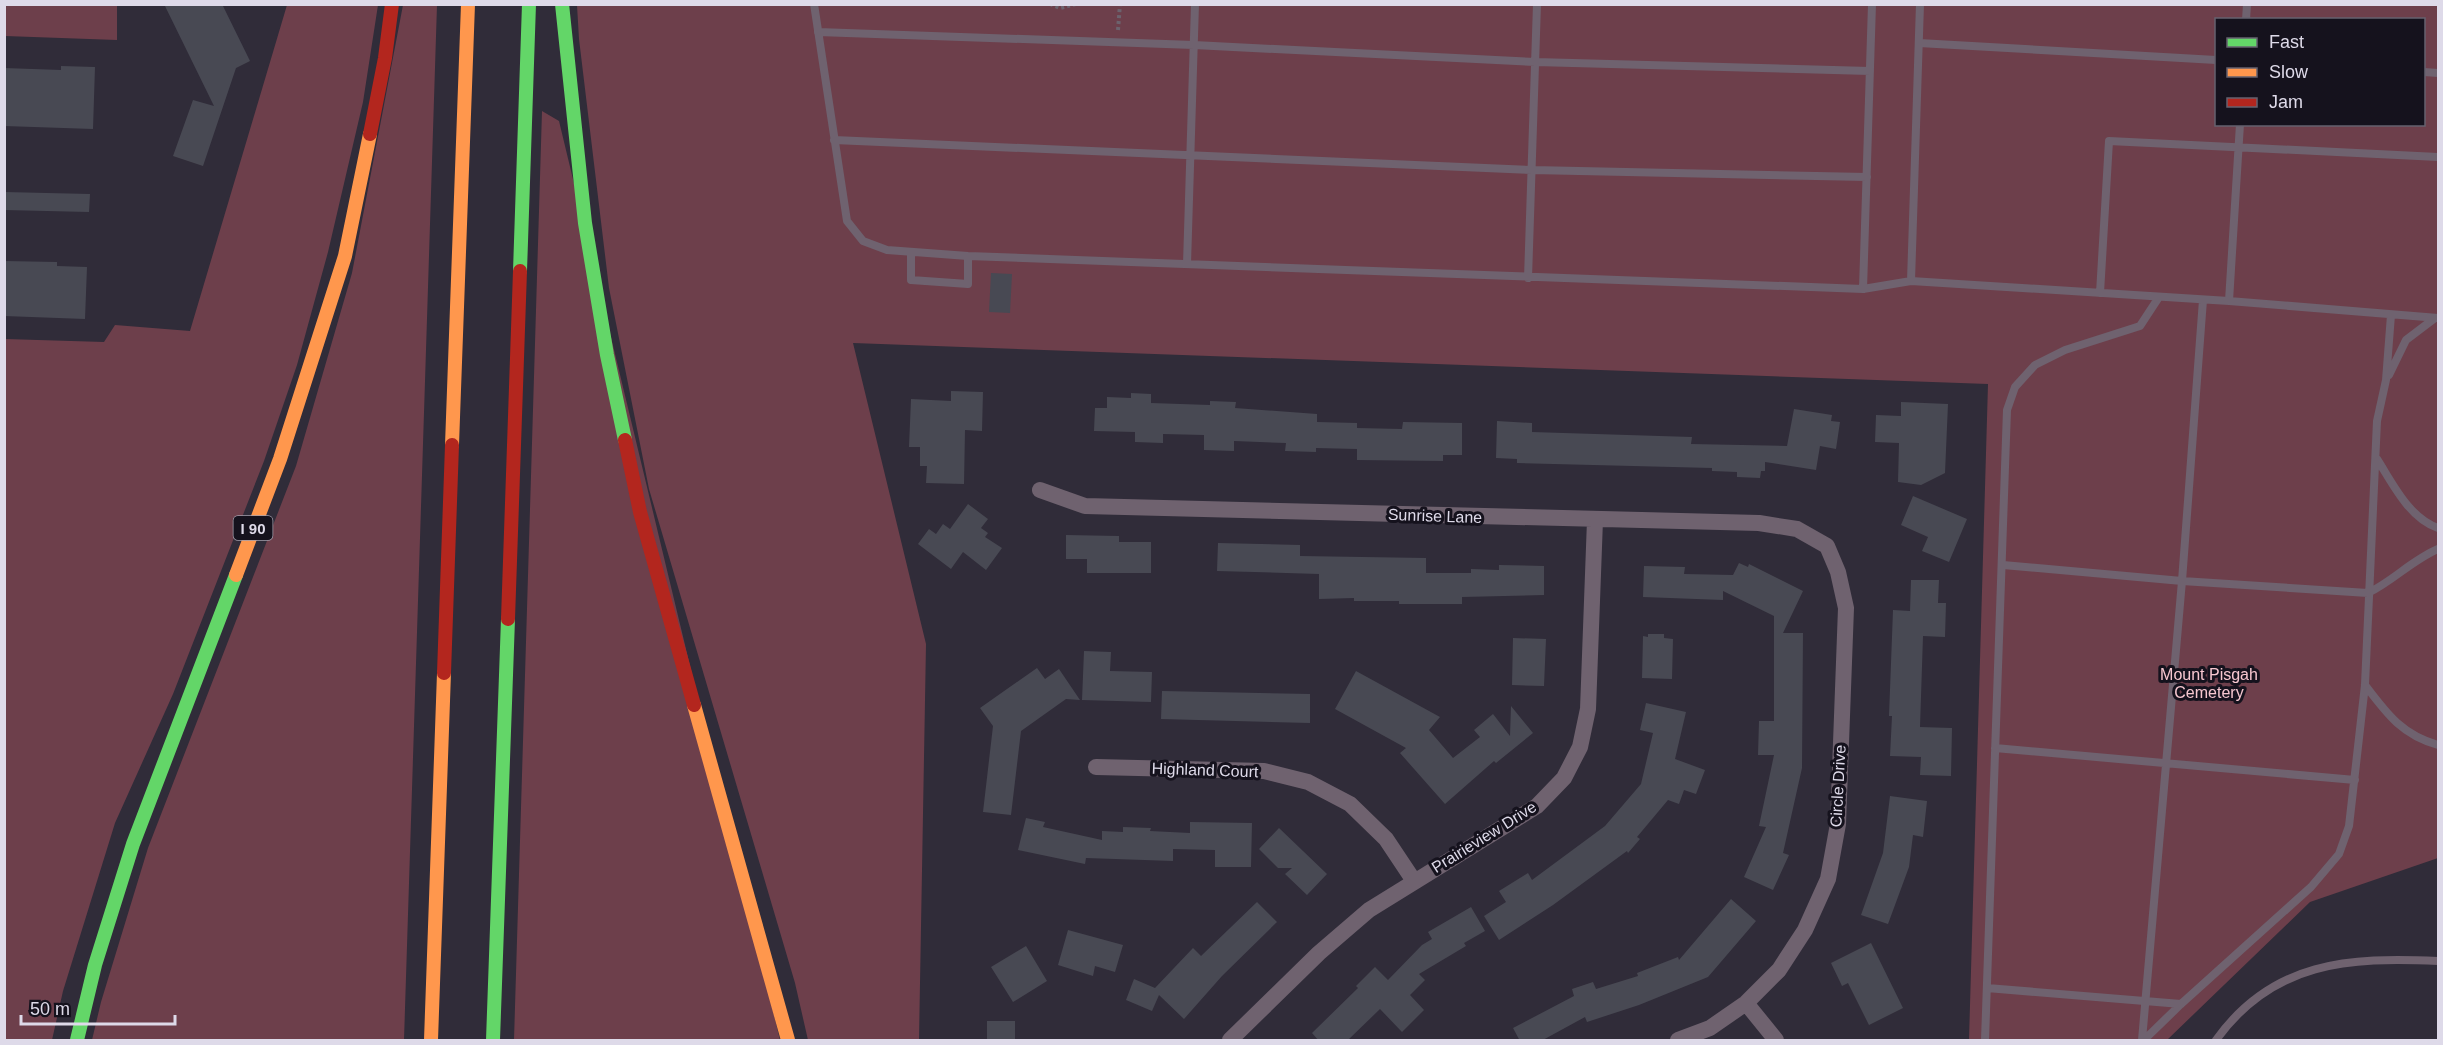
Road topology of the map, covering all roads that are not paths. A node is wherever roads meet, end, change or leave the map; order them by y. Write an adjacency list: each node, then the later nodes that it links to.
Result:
1 (392, 4): 57 (highway, I 90)
2 (468, 4): 58 (highway)
3 (529, 4): 59 (highway)
4 (562, 4): 60 (highway)
5 (814, 4): 10 (lane)
6 (1195, 4): 12 (lane)
7 (1537, 4): 14 (lane)
8 (1872, 4): 15 (lane)
9 (1920, 4): 11 (lane)
10 (818, 32): 12 (lane); 17 (lane)
11 (1919, 43): 13 (lane); 27 (lane)
12 (1194, 45): 14 (lane); 19 (lane)
13 (2215, 60)
14 (1535, 62): 15 (lane); 21 (lane)
15 (1870, 71): 22 (lane)
16 (2240, 126): 18 (lane)
17 (834, 140): 19 (lane); 23 (lane)
18 (2239, 147): 20 (lane); 29 (lane); 32 (lane)
19 (1190, 154): 21 (lane); 25 (lane)
20 (2439, 157)
21 (1532, 170): 22 (lane); 26 (lane)
22 (1867, 177): 28 (lane)
23 (911, 253): 24 (lane); 24 (lane)
24 (968, 256): 25 (lane)
25 (1187, 264): 26 (lane)
26 (1528, 278): 28 (lane)
27 (1911, 282): 28 (lane); 29 (lane)
28 (1863, 289)
29 (2100, 293): 30 (lane)
30 (2159, 297): 31 (lane); 42 (lane)
31 (2203, 300): 32 (lane); 43 (lane)
32 (2229, 300): 33 (lane)
33 (2391, 315): 34 (lane); 35 (lane)
34 (2437, 318): 35 (lane)
35 (2386, 380): 36 (lane)
36 (2377, 459): 39 (lane); 44 (lane)
37 (1040, 490): 38 (street, Sunrise Lane)
38 (1595, 520): 40 (street, Sunrise Lane); 51 (street, Prairieview Drive)
39 (2439, 528)
40 (1827, 546): 55 (street, Circle Drive)
41 (2439, 549): 44 (lane)
42 (2002, 565): 43 (lane); 47 (lane)
43 (2182, 581): 44 (lane); 48 (lane)
44 (2368, 593): 45 (lane)
45 (2365, 685): 46 (lane); 50 (lane)
46 (2439, 746)
47 (1995, 748): 48 (lane); 53 (lane)
48 (2166, 765): 50 (lane); 54 (lane)
49 (1096, 767): 51 (street, Highland Court)
50 (2355, 780): 56 (lane)
51 (1414, 881): 61 (street, Prairieview Drive)
52 (2439, 961): 66 (lane)
53 (1987, 988): 54 (lane); 64 (lane)
54 (2145, 1001): 56 (lane); 65 (lane)
55 (1746, 1003): 62 (street, Circle Drive); 63 (street)
56 (2181, 1004): 65 (lane)
57 (77, 1041)
58 (431, 1041)
59 (493, 1041)
60 (788, 1041)
61 (1230, 1041)
62 (1678, 1041)
63 (1776, 1041)
64 (1984, 1041)
65 (2143, 1041)
66 (2216, 1041)

